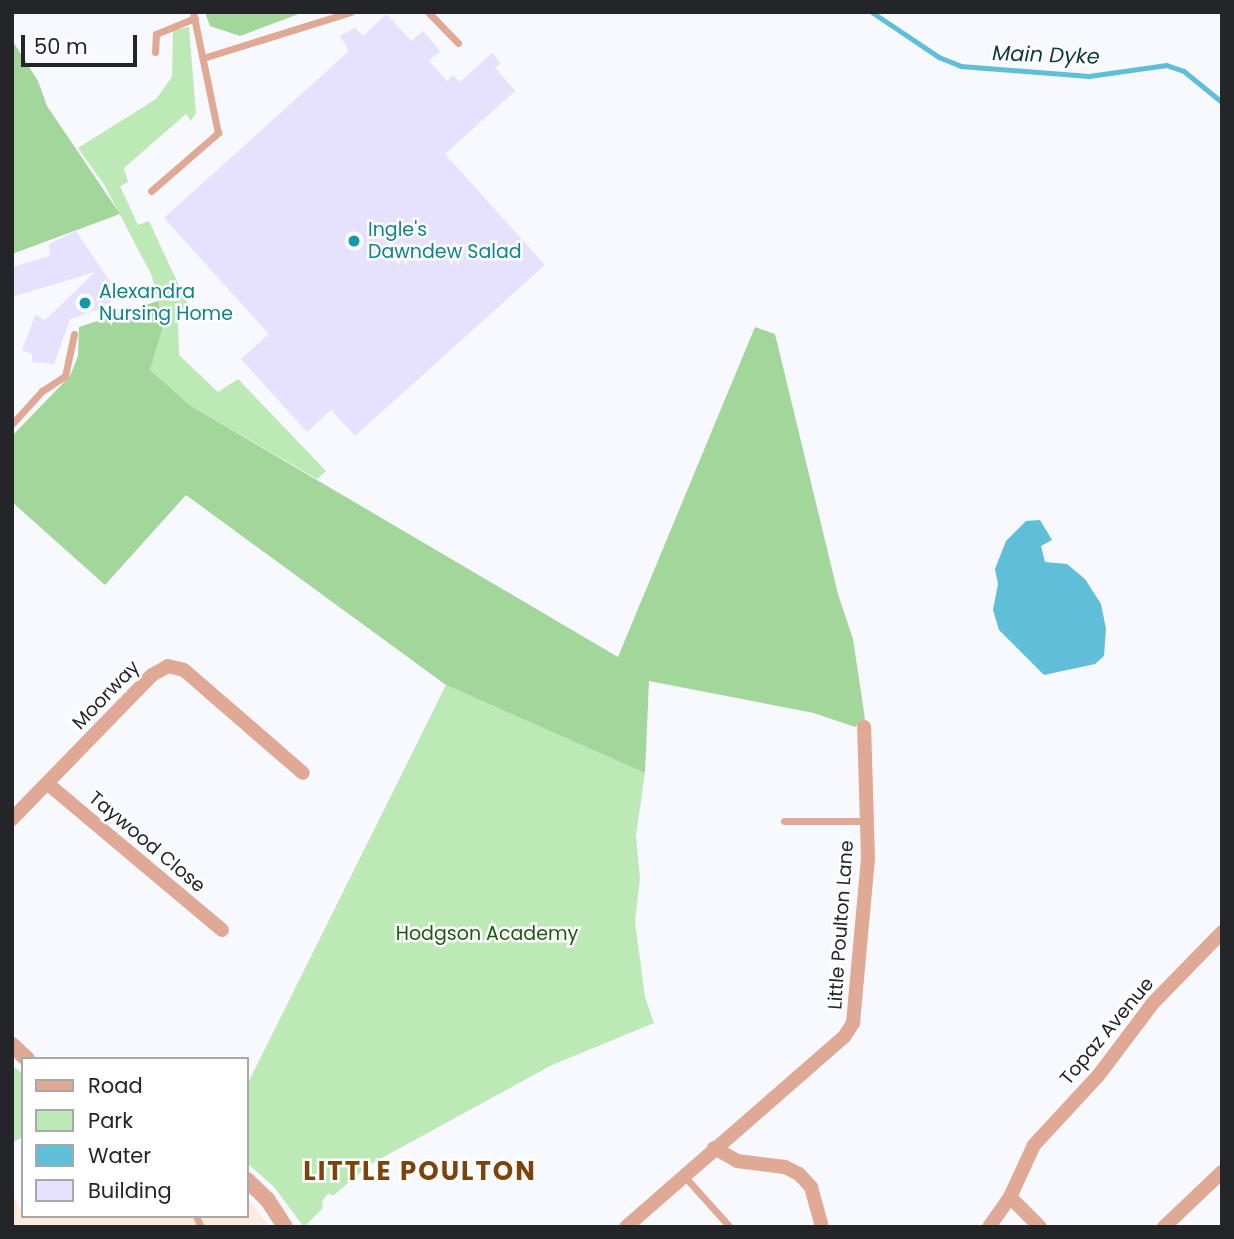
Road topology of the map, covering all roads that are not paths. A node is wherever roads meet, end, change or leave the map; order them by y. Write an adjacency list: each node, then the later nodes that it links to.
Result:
1 (351, 12): 6 (lane)
2 (428, 12): 4 (lane)
3 (194, 15): 5 (lane); 6 (lane)
4 (458, 43)
5 (155, 52)
6 (203, 58): 7 (lane)
7 (152, 191)
8 (74, 334): 9 (lane)
9 (12, 425)
10 (864, 727): 15 (street, Little Poulton Lane)
11 (303, 773): 12 (street, Moorway)
12 (48, 784): 13 (street, Moorway); 16 (street, Taywood Close)
13 (12, 819)
14 (784, 821): 15 (lane)
15 (867, 821): 20 (street, Little Poulton Lane)
16 (222, 930)
17 (1222, 932): 24 (street, Topaz Avenue)
18 (12, 1045): 19 (street)
19 (25, 1057)
20 (714, 1148): 22 (street, Little Poulton Lane); 28 (street)
21 (1222, 1172): 31 (street)
22 (684, 1176): 26 (street, Little Poulton Lane); 27 (lane)
23 (248, 1182): 25 (street)
24 (1010, 1197): 29 (street, Topaz Avenue); 30 (street)
25 (285, 1227)
26 (626, 1227)
27 (730, 1227)
28 (821, 1227)
29 (989, 1227)
30 (1040, 1227)
31 (1164, 1227)

